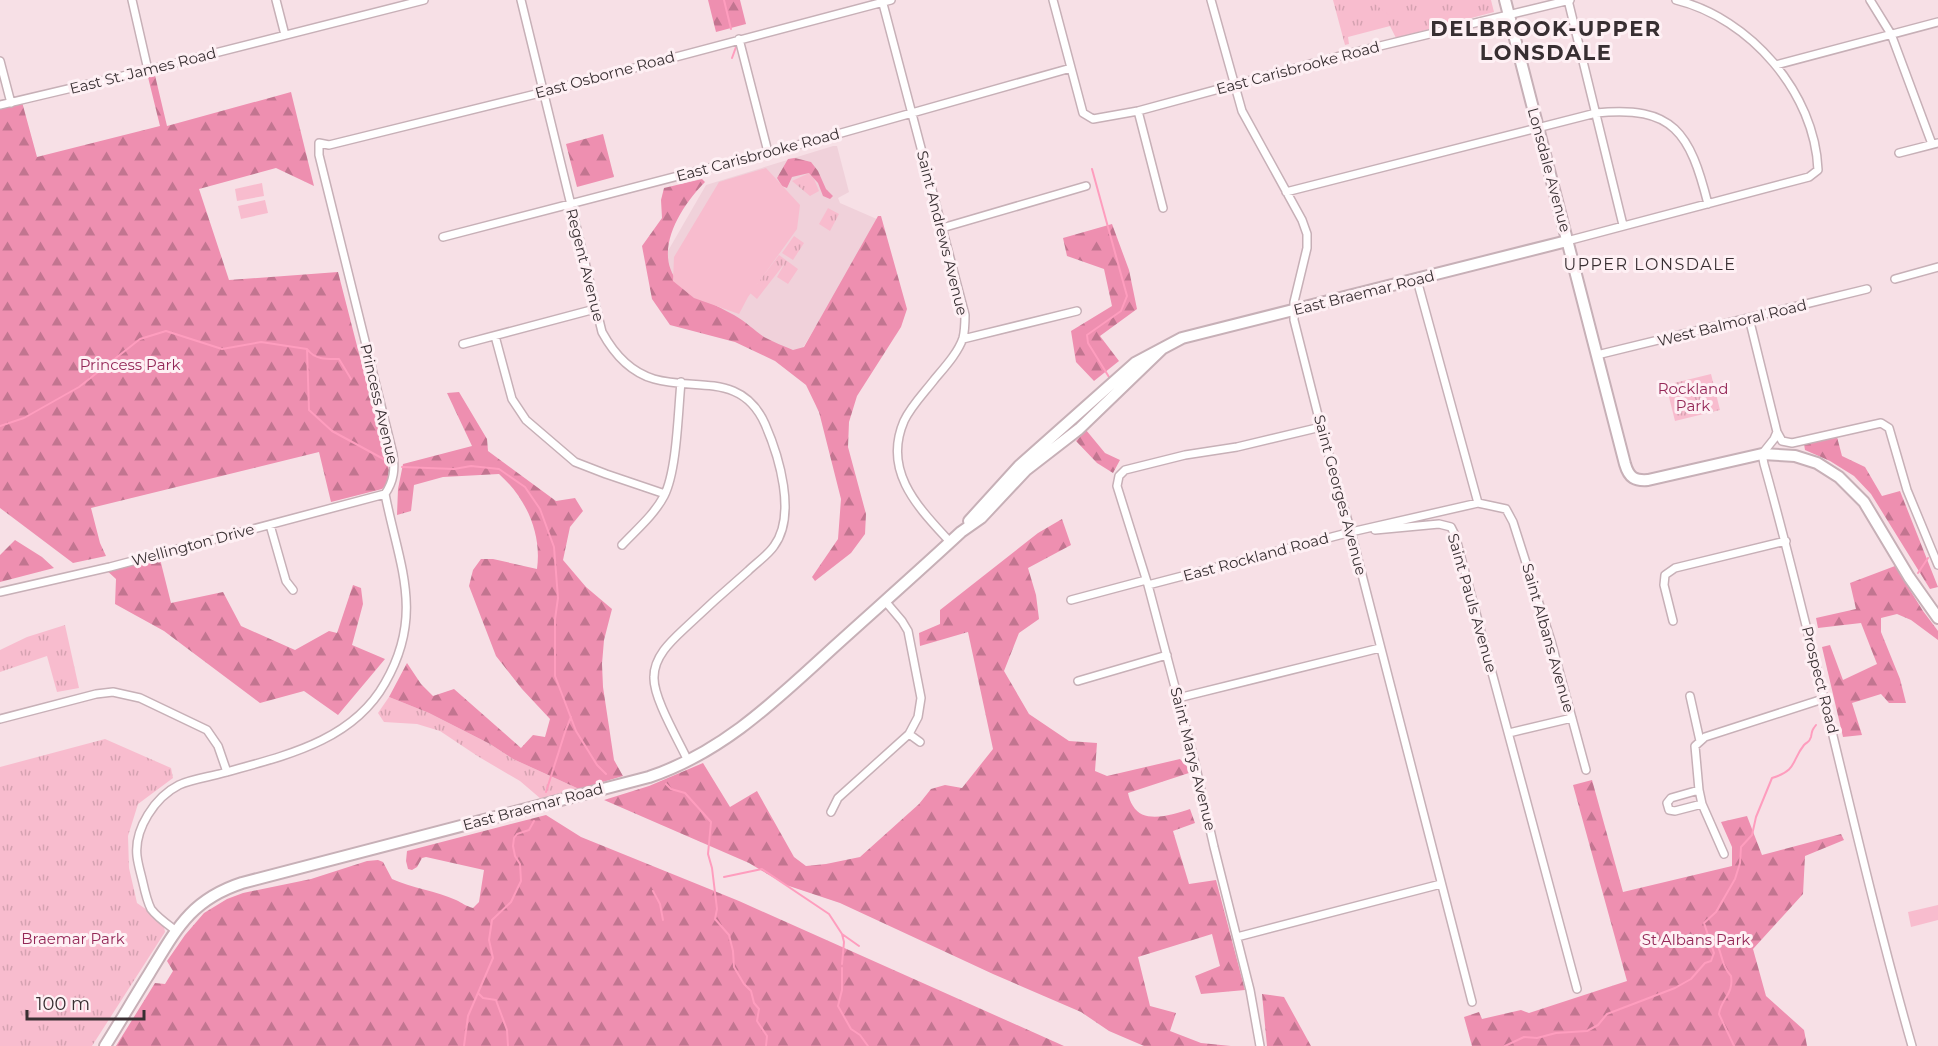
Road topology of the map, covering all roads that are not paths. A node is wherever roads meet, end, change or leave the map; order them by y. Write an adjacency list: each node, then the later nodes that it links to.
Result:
1 (132, 0): 20 (street)
2 (276, 0): 15 (street)
3 (424, 0): 15 (street, East St. James Road)
4 (521, 0): 22 (street, Regent Avenue)
5 (1053, 0): 19 (street)
6 (1211, 0): 21 (street, Saint Georges Avenue)
7 (1505, 0): 12 (street, Lonsdale Avenue)
8 (1568, 0): 12 (street, East Carisbrooke Road); 26 (street)
9 (1676, 0): 18 (street)
10 (1870, 0): 14 (street)
11 (885, 1): 16 (street, East Osborne Road); 27 (street, Saint Andrews Avenue)
12 (1508, 14): 21 (street, East Carisbrooke Road); 28 (street, Lonsdale Avenue)
13 (1938, 22): 14 (street)
14 (1891, 34): 18 (street); 30 (street)
15 (285, 35): 20 (street, East St. James Road)
16 (739, 39): 22 (street, East Osborne Road); 31 (street)
17 (0, 61): 23 (street)
18 (1776, 65): 36 (street)
19 (1071, 68): 25 (street, East Carisbrooke Road); 27 (street, East Carisbrooke Road)
20 (148, 70): 23 (street, East St. James Road)
21 (1233, 85): 25 (street, East Carisbrooke Road); 34 (street, Saint Georges Avenue)
22 (542, 92): 29 (street, East Osborne Road); 35 (street, Regent Avenue)
23 (11, 103): 24 (street, East St. James Road)
24 (0, 105)
25 (1138, 111): 37 (street)
26 (1596, 113): 28 (street); 36 (street); 38 (street)
27 (911, 114): 31 (street, East Carisbrooke Road); 39 (street, Saint Andrews Avenue)
28 (1538, 127): 34 (street); 41 (street, Lonsdale Avenue)
29 (319, 143): 58 (street, Princess Avenue)
30 (1935, 143): 32 (street)
31 (768, 152): 35 (street, East Carisbrooke Road)
32 (1899, 153)
33 (1086, 186): 39 (street)
34 (1286, 192): 47 (street, Saint Georges Avenue)
35 (570, 204): 40 (street, East Carisbrooke Road); 46 (street, Regent Avenue)
36 (1708, 204): 38 (street)
37 (1163, 208)
38 (1623, 225): 41 (street)
39 (942, 228): 51 (street, Saint Andrews Avenue)
40 (443, 237)
41 (1568, 241): 44 (street, East Braemar Road); 53 (street, Lonsdale Avenue)
42 (1938, 267): 43 (street)
43 (1895, 279)
44 (1418, 280): 47 (street, East Braemar Road); 60 (street)
45 (1867, 289): 49 (street, West Balmoral Road)
46 (595, 309): 50 (street); 54 (street, Regent Avenue)
47 (1294, 310): 55 (street, Saint Georges Avenue); 65 (street, East Braemar Road)
48 (1077, 311): 51 (street)
49 (1749, 318): 53 (street, West Balmoral Road); 56 (street)
50 (495, 336): 52 (street); 59 (street)
51 (963, 339): 65 (street)
52 (463, 344)
53 (1597, 356): 57 (street, Lonsdale Avenue)
54 (681, 382): 59 (street); 87 (street, Regent Avenue)
55 (1321, 427): 63 (street, Saint Georges Avenue); 68 (street, Saint Marys Avenue)
56 (1777, 432): 57 (street); 67 (street)
57 (1762, 454): 64 (street, Prospect Road); 73 (street)
58 (385, 494): 62 (street, Wellington Drive); 89 (street)
59 (665, 494): 66 (street)
60 (1478, 503): 61 (street, East Rockland Road); 63 (street, East Rockland Road)
61 (1506, 509): 81 (street, Saint Albans Avenue)
62 (270, 525): 69 (street); 70 (street, Wellington Drive)
63 (1355, 532): 68 (street, East Rockland Road); 75 (street, Saint Georges Avenue); 83 (street, Saint Pauls Avenue)
64 (1786, 541): 74 (street); 80 (street, Prospect Road)
65 (950, 542): 72 (street, East Braemar Road)
66 (622, 545)
67 (1938, 565)
68 (1147, 583): 71 (street, East Rockland Road); 76 (street, Saint Marys Avenue)
69 (293, 590)
70 (0, 592)
71 (1071, 600)
72 (885, 601): 84 (street); 87 (street, East Braemar Road)
73 (1938, 618)
74 (1673, 621)
75 (1380, 648): 79 (street); 94 (street, Saint Georges Avenue)
76 (1167, 655): 77 (street); 79 (street, Saint Marys Avenue)
77 (1078, 681)
78 (1690, 696): 85 (street)
79 (1178, 698): 96 (street, Saint Marys Avenue)
80 (1826, 698): 85 (street); 101 (street, Prospect Road)
81 (1572, 718): 83 (street); 88 (street, Saint Albans Avenue)
82 (0, 719): 89 (street)
83 (1509, 733): 97 (street, Saint Pauls Avenue)
84 (909, 734): 86 (street); 92 (street)
85 (1700, 741): 90 (street)
86 (920, 742)
87 (688, 761): 95 (street, East Braemar Road)
88 (1586, 770)
89 (227, 772): 95 (street)
90 (1699, 790): 91 (street); 91 (street)
91 (1702, 804): 93 (street)
92 (831, 812)
93 (1724, 854)
94 (1441, 884): 96 (street); 98 (street, Saint Georges Avenue)
95 (175, 930): 99 (street, East Braemar Road)
96 (1237, 937): 100 (street, Saint Marys Avenue)
97 (1577, 989)
98 (1472, 1002)
99 (105, 1046)
100 (1260, 1046)
101 (1912, 1046)

